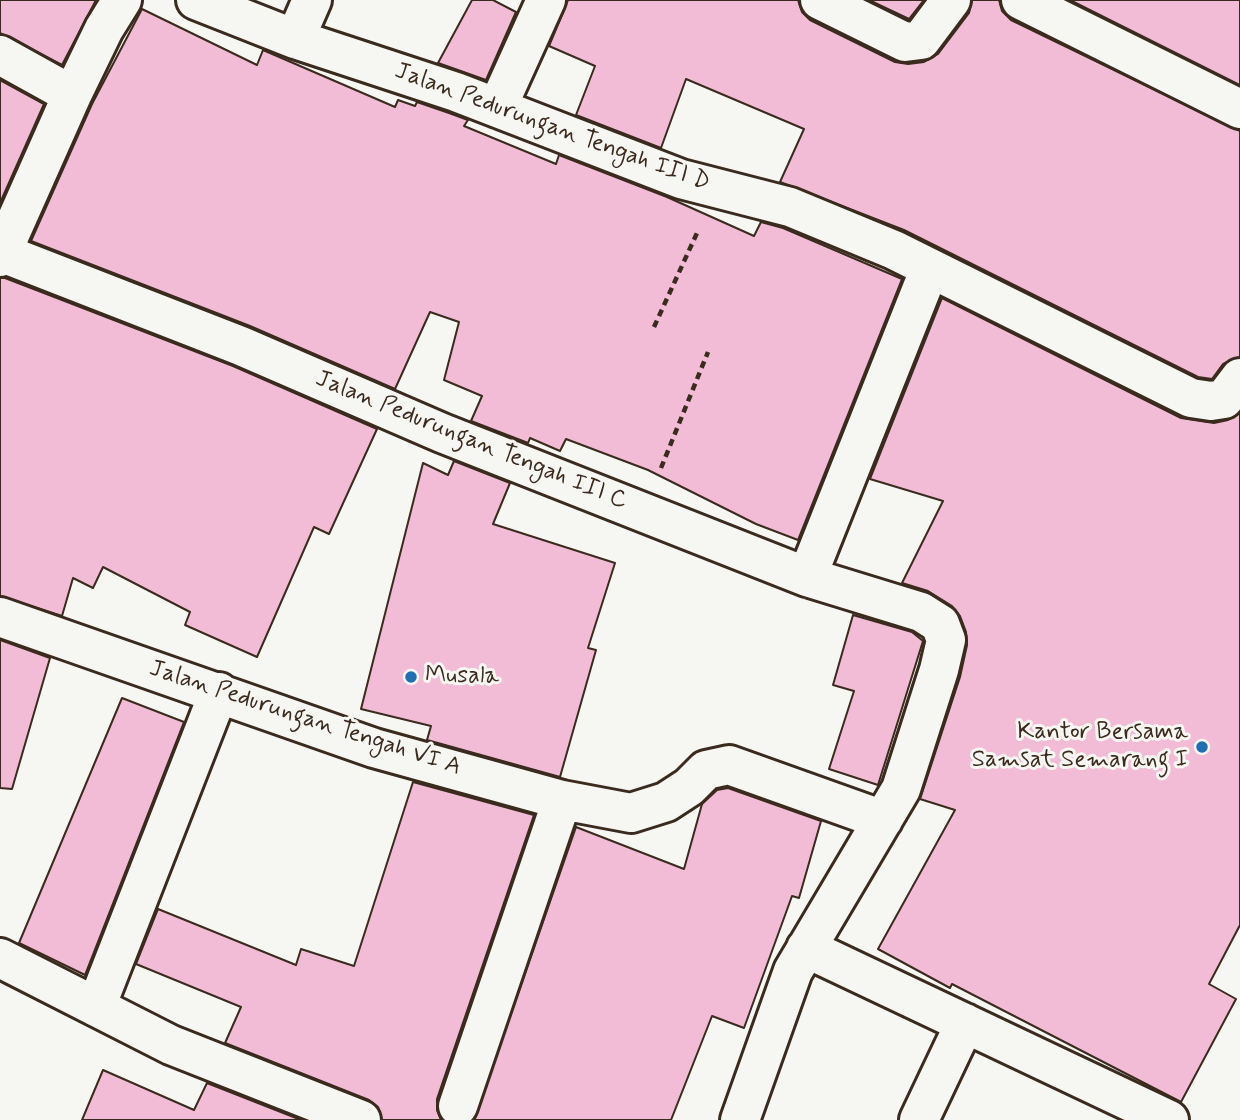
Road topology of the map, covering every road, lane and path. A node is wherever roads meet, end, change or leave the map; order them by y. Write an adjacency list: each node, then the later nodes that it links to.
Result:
1 (121, 0): 10 (street)
2 (196, 0): 8 (street, Jalan Pedurungan Tengah III D)
3 (312, 0): 8 (street)
4 (546, 0): 11 (street)
5 (820, 0): 6 (street)
6 (951, 0)
7 (1021, 0): 12 (street)
8 (295, 39): 11 (street, Jalan Pedurungan Tengah III D)
9 (0, 55): 10 (street)
10 (72, 95): 14 (street)
11 (497, 108): 13 (street, Jalan Pedurungan Tengah III D)
12 (1240, 109)
13 (718, 188): 15 (street, Jalan Pedurungan Tengah III D); 16 (path)
14 (1, 255): 19 (street, Jalan Pedurungan Tengah III C)
15 (930, 268): 18 (street, Jalan Pedurungan Tengah III D); 20 (street)
16 (654, 327)
17 (708, 352): 19 (path)
18 (1240, 378)
19 (644, 511): 20 (street, Jalan Pedurungan Tengah III C)
20 (807, 577): 24 (street, Jalan Pedurungan Tengah III C)
21 (0, 617): 22 (street, Jalan Pedurungan Tengah VI A)
22 (219, 692): 23 (street, Jalan Pedurungan Tengah VI A); 27 (street)
23 (562, 800): 24 (street, Jalan Pedurungan Tengah VI A); 29 (street)
24 (883, 820): 25 (street)
25 (806, 948): 28 (street); 31 (street)
26 (0, 958): 27 (street)
27 (96, 1007): 30 (street)
28 (965, 1023): 32 (street); 33 (street)
29 (458, 1106)
30 (361, 1120)
31 (740, 1120)
32 (919, 1120)
33 (1169, 1120)

